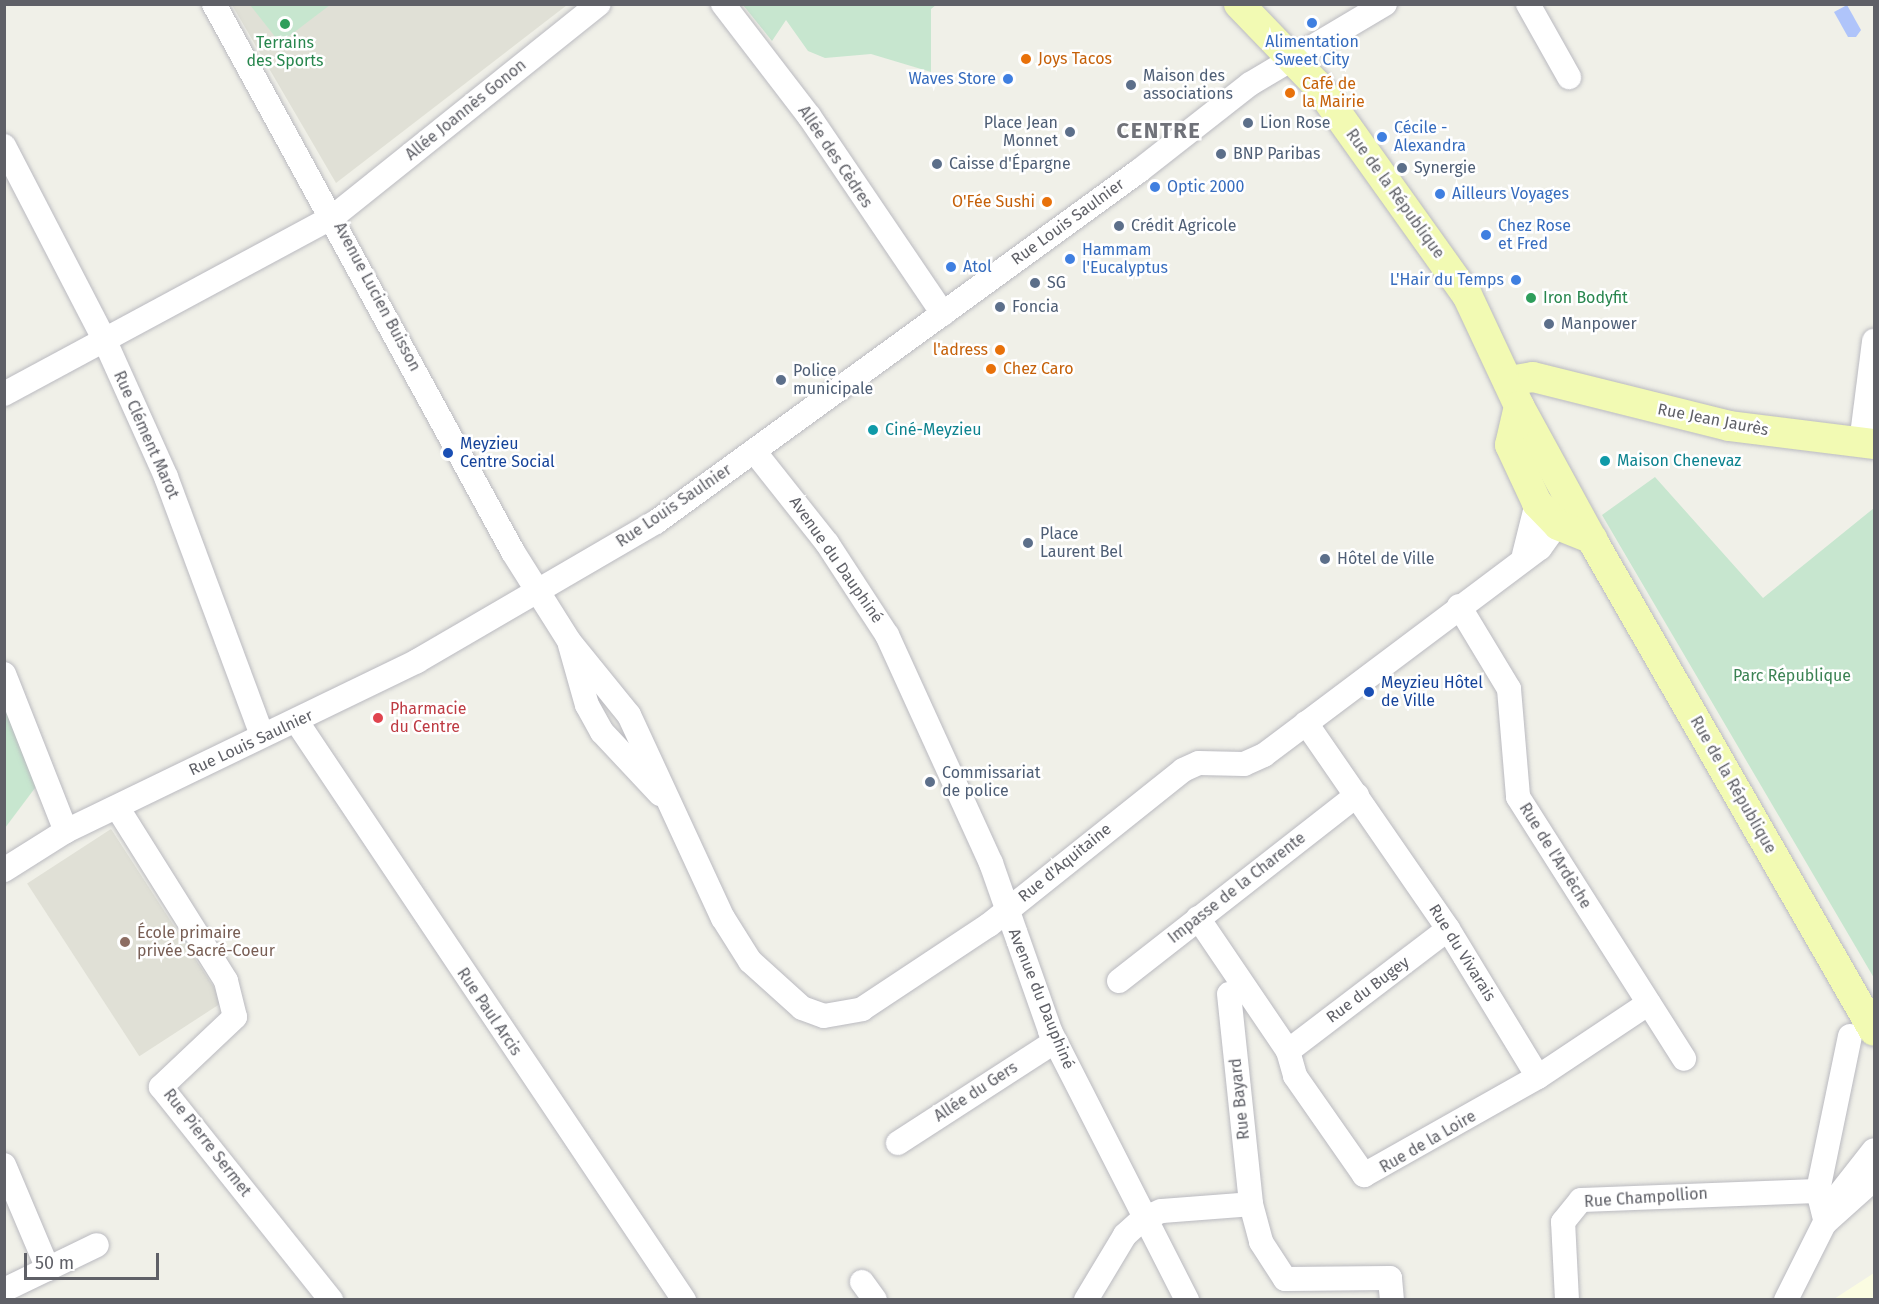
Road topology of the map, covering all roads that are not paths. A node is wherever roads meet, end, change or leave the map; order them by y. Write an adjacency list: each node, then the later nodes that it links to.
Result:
1 (214, 4): 10 (street, Avenue Lucien Buisson)
2 (599, 4): 10 (street, Allée Joannès Gonon)
3 (723, 4): 11 (street, Allée des Cèdres)
4 (1239, 4): 7 (main road, Rue de la République)
5 (1385, 4): 7 (street, Rue Louis Saulnier)
6 (1528, 4): 8 (street)
7 (1292, 59): 11 (street, Rue Louis Saulnier); 15 (main road, Rue de la République)
8 (1569, 77)
9 (4, 146): 12 (street, Rue Clément Marot)
10 (334, 216): 12 (street, Allée Joannès Gonon); 23 (street, Avenue Lucien Buisson)
11 (943, 314): 19 (street, Rue Louis Saulnier)
12 (105, 341): 14 (street, Allée Joannès Gonon); 28 (street, Rue Clément Marot)
13 (1875, 341): 17 (street)
14 (5, 391)
15 (1514, 393): 16 (main road, Rue de la République); 17 (main road, Rue Jean Jaurès); 18 (main road)
16 (1540, 437): 18 (main road); 21 (main road, Rue de la République)
17 (1868, 443)
18 (1510, 447): 20 (main road, Rue de la République)
19 (754, 451): 23 (street, Rue Louis Saulnier); 33 (street, Avenue du Dauphiné)
20 (1537, 503): 21 (main road, Rue de la République); 22 (street)
21 (1565, 512): 22 (street, Rue d'Aquitaine); 39 (main road, Rue de la République)
22 (1524, 555): 24 (street, Rue d'Aquitaine)
23 (537, 591): 26 (street, Rue Louis Saulnier); 33 (street, Rue d'Aquitaine)
24 (1459, 606): 27 (street, Rue d'Aquitaine); 38 (street, Rue de l'Ardèche)
25 (4, 674): 31 (street)
26 (297, 722): 28 (street, Rue Louis Saulnier); 56 (street, Rue Paul Arcis)
27 (1306, 723): 29 (street, Rue du Vivarais); 33 (street, Rue d'Aquitaine)
28 (262, 735): 30 (street, Rue Louis Saulnier)
29 (1357, 795): 34 (street, Impasse de la Charente); 35 (street, Rue du Vivarais)
30 (117, 807): 31 (street, Rue Louis Saulnier); 55 (street, Rue Pierre Sermet)
31 (66, 831): 32 (street, Rue Louis Saulnier)
32 (4, 870)
33 (1006, 910): 40 (street, Avenue du Dauphiné)
34 (1198, 918): 36 (street, Impasse de la Charente); 41 (street, Rue de la Loire)
35 (1448, 928): 41 (street, Rue du Bugey); 43 (street, Rue du Vivarais)
36 (1119, 981)
37 (1229, 994): 49 (street, Rue Bayard)
38 (1648, 1004): 42 (street, Rue de l'Ardèche); 43 (street)
39 (1862, 1034): 48 (street)
40 (1054, 1042): 44 (street, Allée du Gers); 50 (street, Avenue du Dauphiné)
41 (1288, 1051): 43 (street, Rue de la Loire)
42 (1684, 1059)
43 (1538, 1077)
44 (898, 1143)
45 (1875, 1150): 51 (street)
46 (4, 1165): 53 (street)
47 (1875, 1179): 51 (street)
48 (1818, 1191): 51 (street); 60 (street, Rue Champollion)
49 (1251, 1204): 50 (street); 59 (street, Rue Bayard)
50 (1144, 1218): 57 (street); 58 (street, Avenue du Dauphiné)
51 (1826, 1222): 61 (street)
52 (97, 1245): 53 (street)
53 (48, 1269): 54 (street)
54 (4, 1290)
55 (331, 1299)
56 (684, 1299)
57 (1086, 1299)
58 (1187, 1299)
59 (1392, 1299)
60 (1567, 1299)
61 (1786, 1299)

